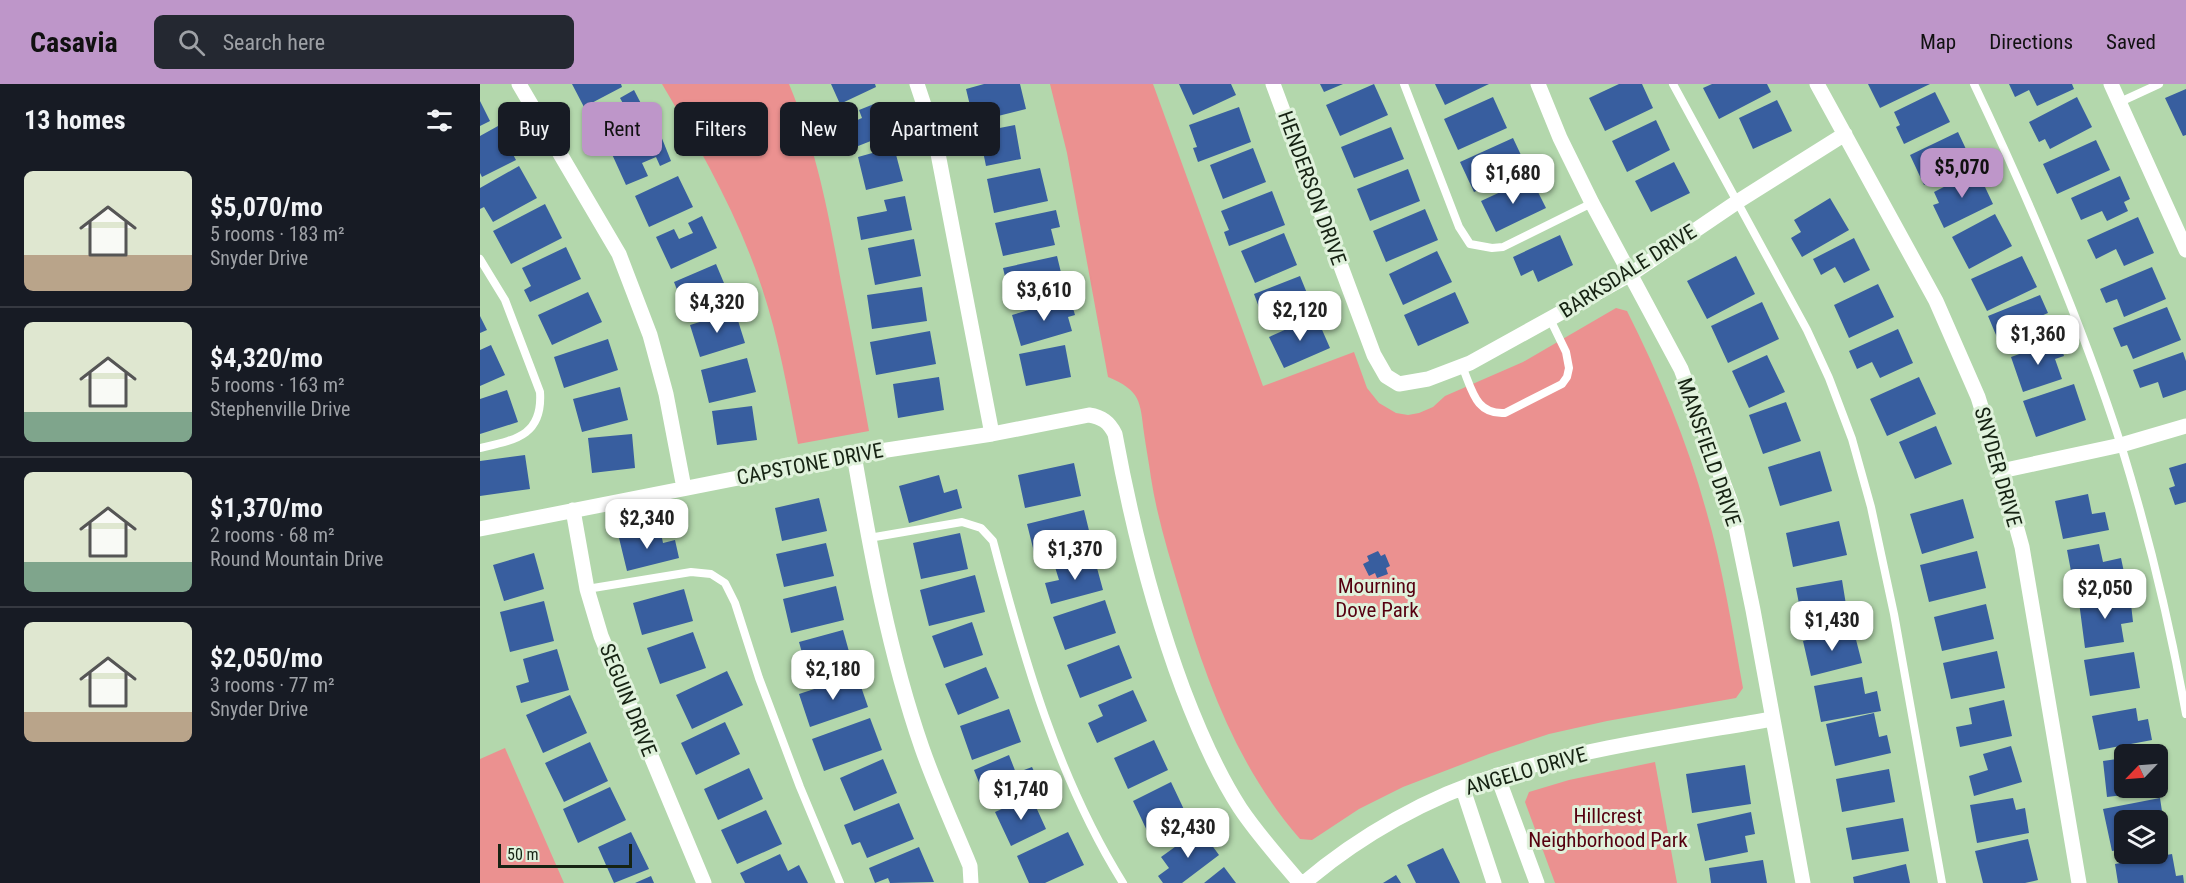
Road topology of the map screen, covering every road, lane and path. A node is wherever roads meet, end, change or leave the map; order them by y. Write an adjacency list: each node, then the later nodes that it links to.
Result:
1 (519, 84): 27 (street)
2 (917, 84): 22 (street)
3 (1273, 84): 20 (street, HENDERSON DRIVE)
4 (1404, 84): 14 (lane)
5 (1538, 84): 14 (street, MANSFIELD DRIVE)
6 (1674, 84): 13 (lane)
7 (1817, 84): 12 (street, SNYDER DRIVE)
8 (1974, 84): 23 (lane)
9 (2111, 84): 11 (street)
10 (2159, 84): 11 (lane)
11 (2120, 102): 15 (street)
12 (1845, 134): 13 (street, BARKSDALE DRIVE); 26 (street, SNYDER DRIVE)
13 (1737, 202): 17 (street, BARKSDALE DRIVE); 44 (lane)
14 (1592, 203): 17 (street, MANSFIELD DRIVE)
15 (2186, 250)
16 (480, 259): 24 (lane)
17 (1631, 274): 18 (street, BARKSDALE DRIVE); 33 (street, MANSFIELD DRIVE)
18 (1550, 319): 19 (street, BARKSDALE DRIVE); 19 (lane)
19 (1462, 366): 20 (street, BARKSDALE DRIVE)
20 (1400, 384)
21 (2186, 426): 23 (street)
22 (992, 434): 25 (street, CAPSTONE DRIVE); 40 (street, CAPSTONE DRIVE)
23 (2121, 445): 26 (street); 32 (lane)
24 (480, 448)
25 (855, 455): 27 (street, CAPSTONE DRIVE); 30 (street)
26 (2001, 471): 45 (street, SNYDER DRIVE)
27 (684, 488): 28 (street, CAPSTONE DRIVE)
28 (573, 510): 29 (street, CAPSTONE DRIVE); 31 (street, SEGUIN DRIVE)
29 (480, 529)
30 (869, 538): 38 (street); 39 (lane)
31 (587, 589): 36 (street, SEGUIN DRIVE); 37 (lane)
32 (2186, 714)
33 (1772, 719): 34 (street, ANGELO DRIVE); 43 (street, MANSFIELD DRIVE)
34 (1497, 776): 35 (street, ANGELO DRIVE); 42 (street)
35 (1463, 789): 40 (street, ANGELO DRIVE); 41 (street)
36 (704, 883)
37 (840, 883)
38 (971, 883)
39 (1124, 883)
40 (1302, 883)
41 (1494, 883)
42 (1537, 883)
43 (1803, 883)
44 (1942, 883)
45 (2079, 883)

